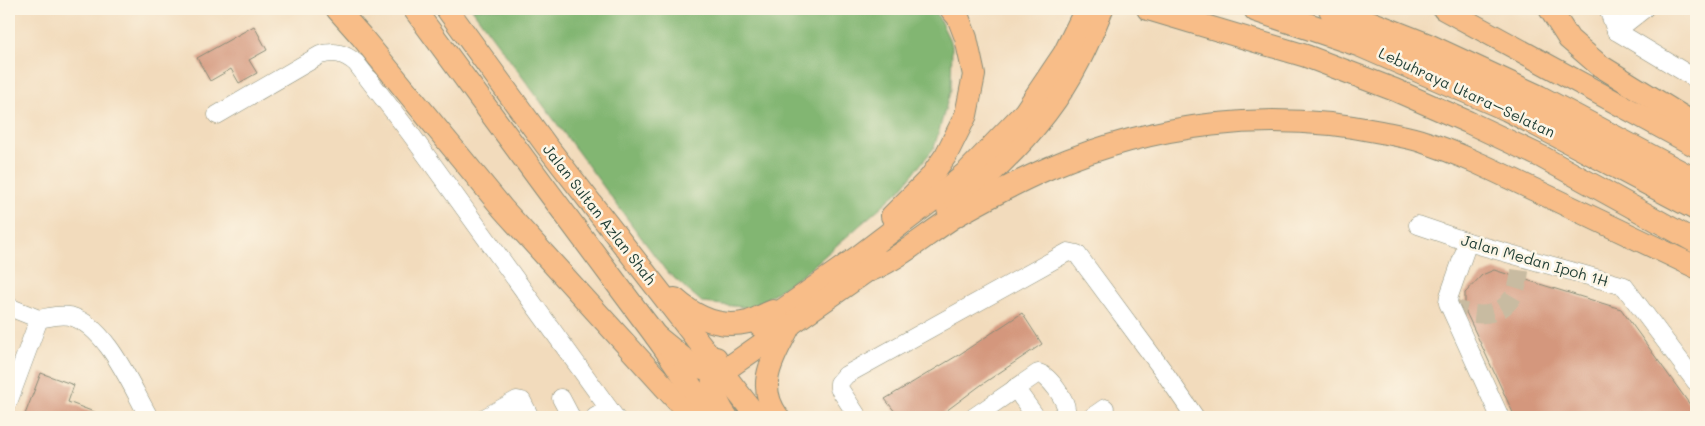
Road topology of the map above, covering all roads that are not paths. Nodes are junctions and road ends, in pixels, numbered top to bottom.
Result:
1 (337, 9) edge
2 (414, 9) edge
3 (446, 9) edge
4 (951, 9) edge
5 (1086, 9) edge
6 (1102, 9) edge
7 (1148, 9) edge
8 (1257, 9) edge
9 (1332, 9) edge
10 (1444, 9) edge
11 (1550, 9) edge
12 (1608, 9) edge
13 (1644, 9) edge
14 (1616, 31) junction
15 (365, 57) junction
16 (1071, 58) junction
17 (1696, 79) edge
18 (217, 115) dead end
19 (1696, 125) edge
20 (1696, 146) edge
21 (1696, 182) edge
22 (1696, 207) edge
23 (1418, 225) dead end
24 (1468, 242) junction
25 (1696, 242) edge
26 (865, 263) junction
27 (1696, 267) edge
28 (650, 277) junction
29 (9, 307) edge
30 (792, 312) junction
31 (39, 319) junction
32 (656, 336) junction
33 (716, 368) junction
34 (1696, 382) edge
35 (1015, 388) junction
36 (561, 398) dead end
37 (9, 400) edge
38 (724, 407) edge
39 (607, 414) edge
40 (149, 417) edge
41 (486, 417) edge
42 (530, 417) edge
43 (571, 417) edge
44 (692, 417) edge
45 (757, 417) edge
46 (778, 417) edge
47 (858, 417) edge
48 (974, 417) edge
49 (1036, 417) edge
50 (1060, 417) edge
51 (1195, 417) edge
52 (1500, 417) edge

1 - 15 main road
2 - 32 main road, Jalan Sultan Azlan Shah
3 - 28 main road, Jalan Sultan Azlan Shah
4 - 26 main road
5 - 16 main road
6 - 16 main road
7 - 25 main road
8 - 22 highway, Lebuhraya Utara–Selatan
9 - 21 highway, Lebuhraya Utara–Selatan
10 - 20 main road
11 - 19 main road
12 - 14 street
13 - 14 street
14 - 17 street
15 - 18 street
15 - 39 street
15 - 44 main road
16 - 26 main road
23 - 24 street, Jalan Medan Ipoh 1H
24 - 34 street, Jalan Medan Ipoh 1H
24 - 52 street
26 - 27 main road
26 - 30 main road
28 - 30 main road
28 - 33 main road, Jalan Sultan Azlan Shah
29 - 31 street
30 - 33 main road
30 - 46 main road
31 - 37 street
31 - 40 street
32 - 33 main road
32 - 38 main road, Jalan Sultan Azlan Shah
33 - 38 main road, Jalan Sultan Azlan Shah
35 - 48 street
35 - 49 street
35 - 50 street
36 - 43 street
38 - 45 main road, Jalan Sultan Azlan Shah
41 - 42 street
47 - 51 street

